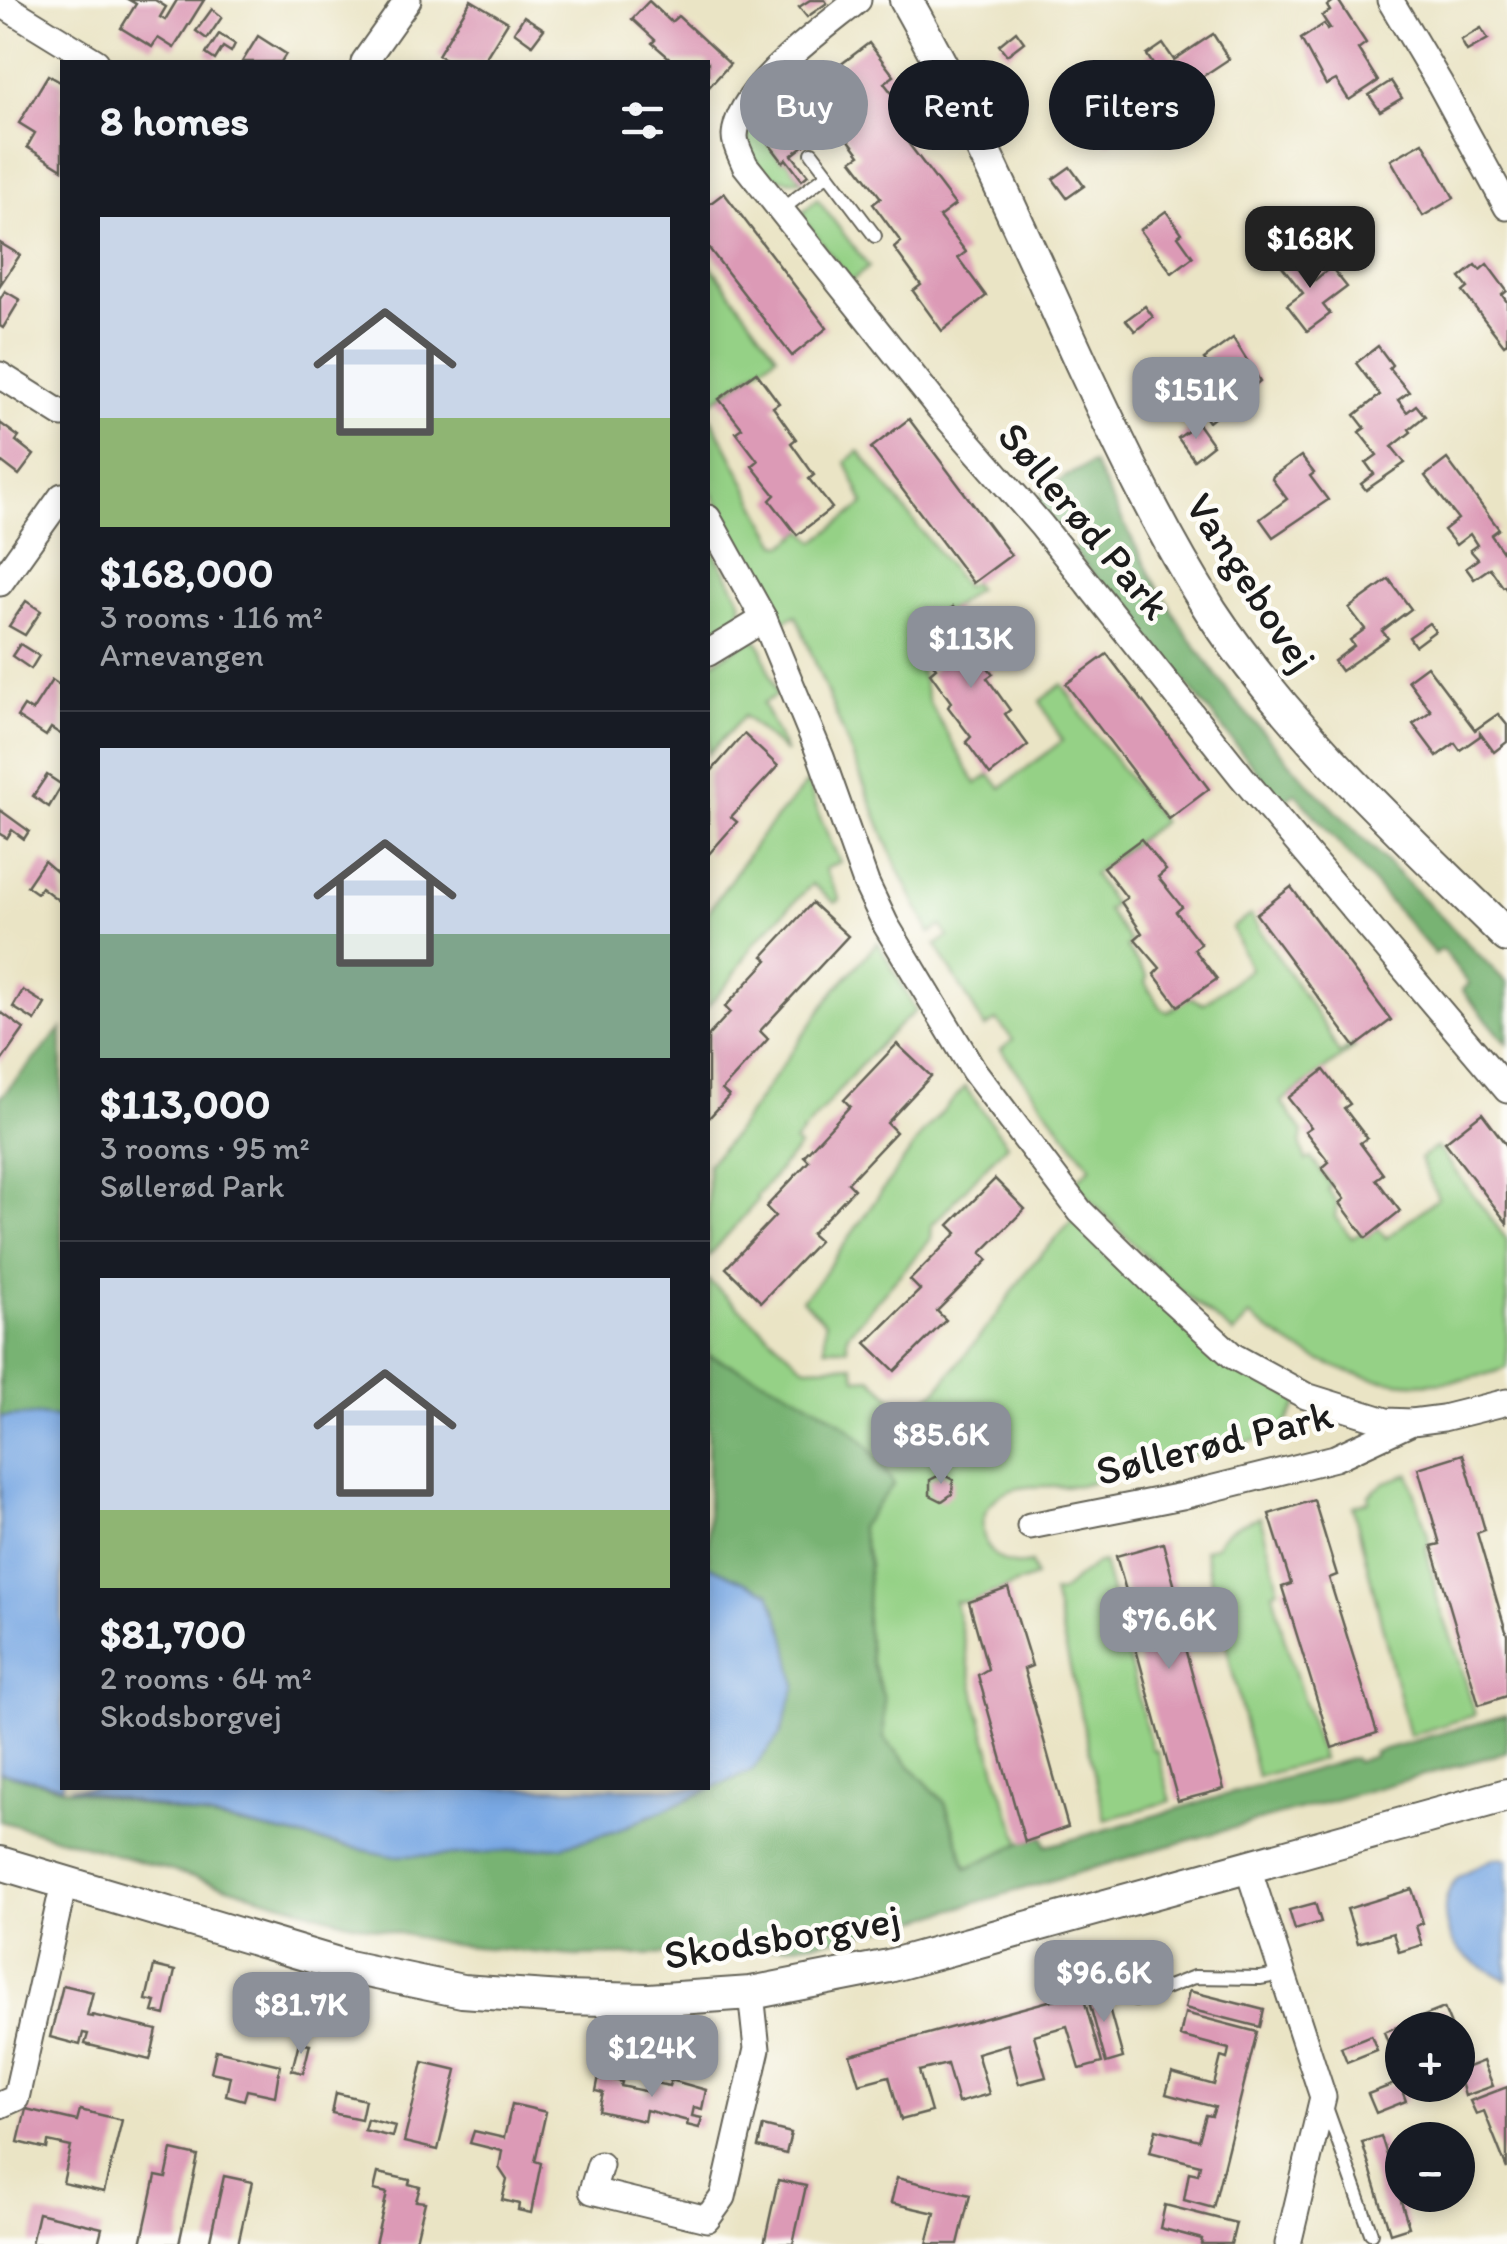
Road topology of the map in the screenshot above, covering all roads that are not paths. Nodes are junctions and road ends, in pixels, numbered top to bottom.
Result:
1 (408, 0) edge
2 (858, 0) edge
3 (906, 0) edge
4 (1390, 0) edge
5 (0, 3) edge
6 (93, 60) edge
7 (365, 60) edge
8 (812, 152) dead end
9 (828, 174) junction
10 (1507, 207) edge
11 (781, 210) junction
12 (875, 236) dead end
13 (0, 375) edge
14 (60, 413) edge
15 (60, 499) edge
16 (710, 522) edge
17 (0, 583) edge
18 (764, 619) junction
19 (710, 652) edge
20 (1507, 936) edge
21 (1507, 1090) edge
22 (1507, 1402) edge
23 (1412, 1422) junction
24 (1030, 1526) dead end
25 (1507, 1794) edge
26 (0, 1863) edge
27 (1248, 1868) junction
28 (64, 1883) junction
29 (1283, 1974) junction
30 (750, 1993) junction
31 (1135, 2000) dead end
32 (1323, 2097) junction
33 (0, 2104) edge
34 (600, 2165) dead end
35 (1371, 2233) dead end
36 (1288, 2244) edge

1 - 7 street
2 - 11 street, Søllerød Park
3 - 20 street, Vangebovej
4 - 10 street
5 - 6 street
8 - 9 lane
9 - 11 lane
9 - 12 lane
11 - 21 street, Søllerød Park
13 - 14 street
15 - 17 street
16 - 18 street, Søllerød Park
18 - 19 street
18 - 23 street, Søllerød Park
22 - 23 street, Søllerød Park
23 - 24 street, Søllerød Park
25 - 27 street, Skodsborgvej
26 - 28 street, Skodsborgvej
27 - 29 street
27 - 30 street, Skodsborgvej
28 - 30 street, Skodsborgvej
28 - 33 street
29 - 31 lane
29 - 32 street
30 - 34 street
32 - 35 lane
32 - 36 street

